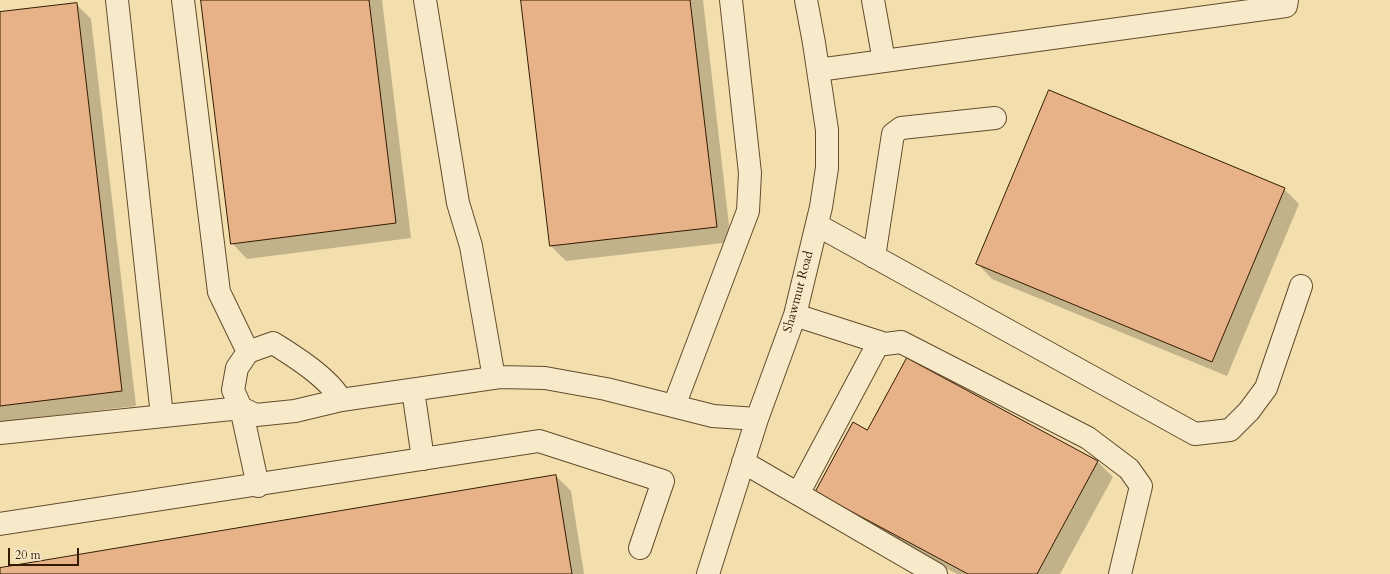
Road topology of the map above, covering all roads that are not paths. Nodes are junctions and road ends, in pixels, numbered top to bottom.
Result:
1 (117, 0) edge
2 (183, 0) edge
3 (425, 0) edge
4 (731, 0) edge
5 (806, 0) edge
6 (873, 0) edge
7 (1287, 0) edge
8 (884, 61) junction
9 (818, 70) junction
10 (995, 118) dead end
11 (817, 225) junction
12 (874, 257) junction
13 (1301, 286) dead end
14 (795, 315) junction
15 (879, 342) junction
16 (248, 352) junction
17 (494, 378) junction
18 (413, 390) junction
19 (341, 400) junction
20 (674, 406) junction
21 (241, 408) junction
22 (162, 416) junction
23 (757, 418) junction
24 (0, 433) edge
25 (423, 459) junction
26 (744, 462) junction
27 (258, 486) junction
28 (798, 494) junction
29 (0, 524) edge
30 (640, 548) dead end
31 (711, 573) edge
32 (936, 574) edge
33 (1120, 574) edge

1 - 22 street
2 - 16 street
3 - 17 street
4 - 20 street
5 - 9 street, Shawmut Road
6 - 8 street
7 - 8 street
8 - 9 street
9 - 11 street, Shawmut Road
10 - 12 street
11 - 12 street
11 - 14 street, Shawmut Road
12 - 13 street
14 - 15 street
14 - 23 street, Shawmut Road
15 - 28 street
15 - 33 street
16 - 19 street
16 - 21 street
17 - 18 street
17 - 20 street
18 - 19 street
18 - 25 street
19 - 21 street
20 - 23 street
21 - 22 street
21 - 27 street
22 - 24 street
23 - 26 street, Shawmut Road
25 - 27 street
25 - 30 street
26 - 28 street
26 - 31 street, Shawmut Road
27 - 29 street
28 - 32 street

